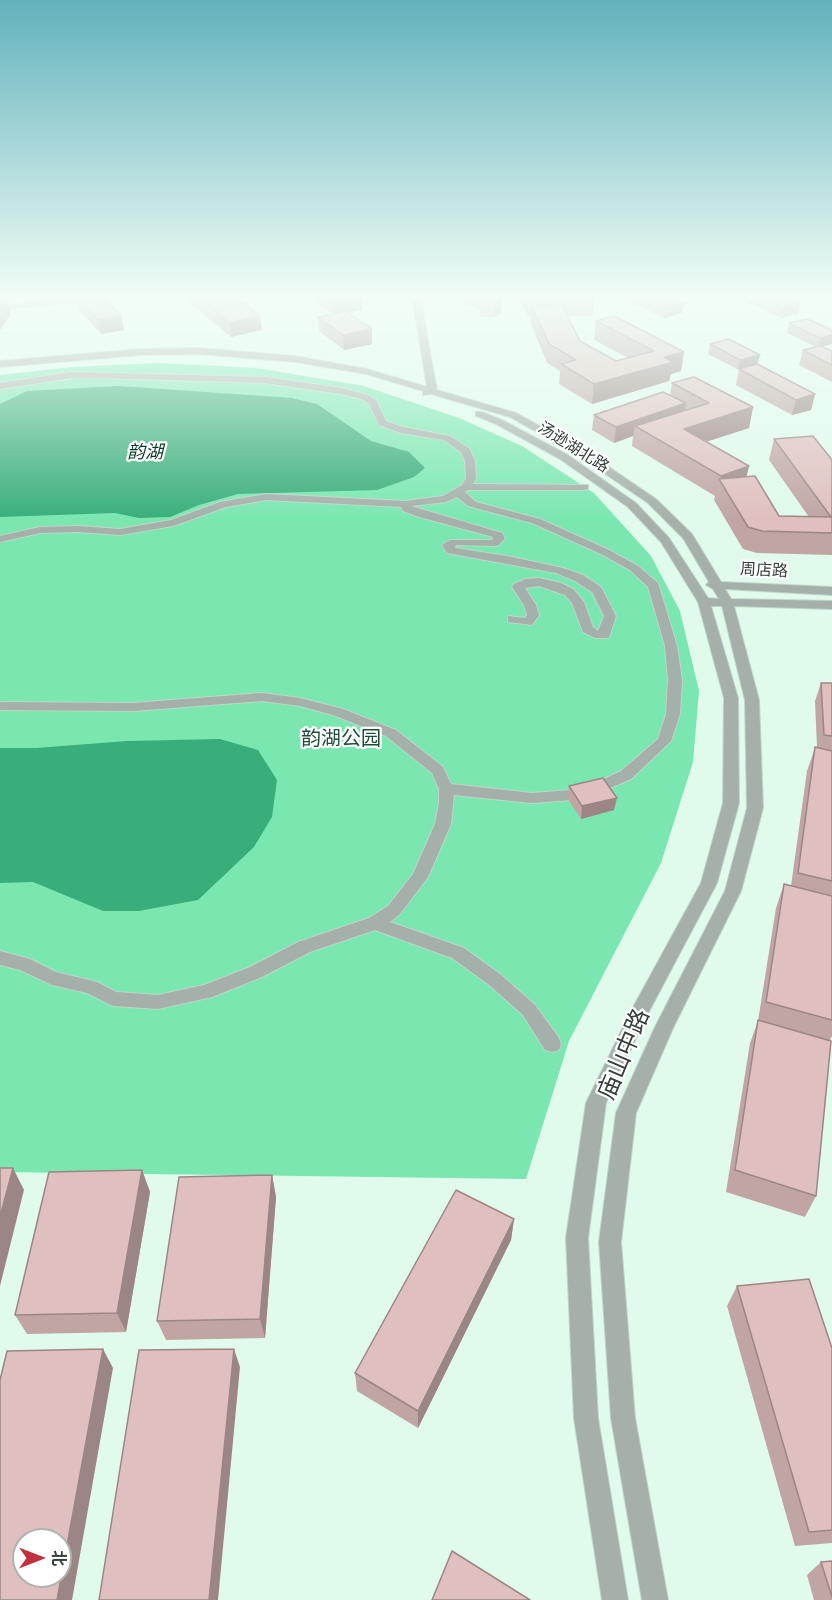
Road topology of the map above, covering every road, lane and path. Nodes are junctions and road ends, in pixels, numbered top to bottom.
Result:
1 (320, 371) edge
2 (360, 371) edge
3 (425, 371) edge
4 (0, 386) edge
5 (428, 392) junction
6 (584, 486) dead end
7 (462, 489) junction
8 (405, 504) junction
9 (0, 539) edge
10 (832, 591) edge
11 (699, 594) junction
12 (722, 594) junction
13 (832, 605) edge
14 (512, 619) dead end
15 (0, 706) edge
16 (446, 789) junction
17 (375, 923) junction
18 (0, 958) edge
19 (552, 1044) dead end
20 (615, 1600) edge
21 (655, 1600) edge

1 - 5 street, 汤逊湖北路
2 - 5 street, 汤逊湖北路
3 - 5 street
4 - 7 street
5 - 11 street, 汤逊湖北路
5 - 12 street, 汤逊湖北路
6 - 7 street
7 - 8 street
7 - 16 street
8 - 9 street
8 - 14 street
10 - 12 street, 周店路
11 - 12 street, 周店路
11 - 12 street
11 - 20 street, 庙山中路
12 - 13 street, 周店路
12 - 21 street, 庙山中路
15 - 16 street
16 - 17 street
17 - 18 street
17 - 19 street

